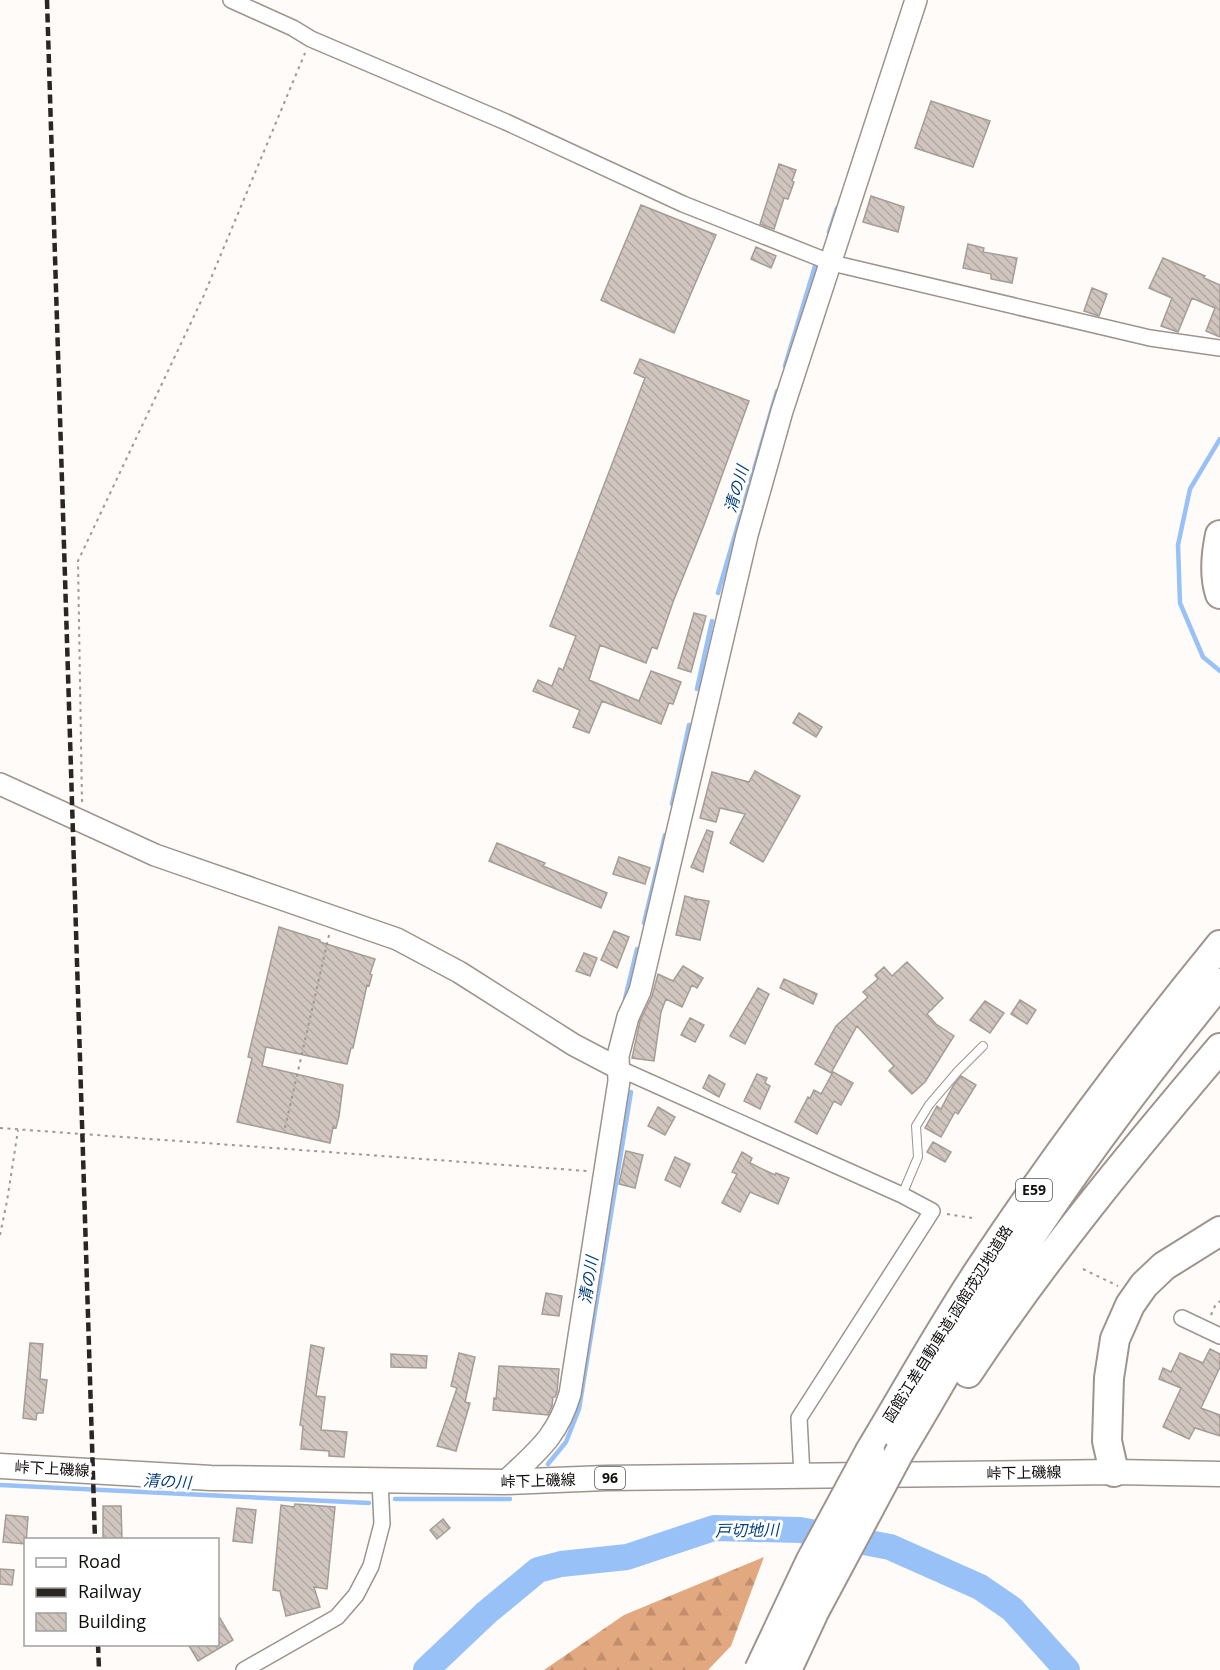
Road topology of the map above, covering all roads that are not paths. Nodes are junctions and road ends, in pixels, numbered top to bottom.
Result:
1 (231, 0) edge
2 (916, 0) edge
3 (832, 263) junction
4 (1220, 348) edge
5 (1220, 535) edge
6 (1220, 594) edge
7 (0, 784) edge
8 (1220, 933) edge
9 (1220, 945) edge
10 (1220, 983) edge
11 (1148, 1033) junction
12 (982, 1046) dead end
13 (1220, 1048) edge
14 (618, 1068) junction
15 (902, 1195) junction
16 (1220, 1232) edge
17 (1220, 1248) edge
18 (1182, 1318) dead end
19 (1220, 1336) edge
20 (908, 1452) junction
21 (0, 1466) edge
22 (1114, 1472) junction
23 (1220, 1474) edge
24 (802, 1476) junction
25 (380, 1480) junction
26 (505, 1482) junction
27 (244, 1670) edge
28 (759, 1670) edge
29 (787, 1670) edge

1 - 3 street
2 - 3 street
3 - 4 street
3 - 14 street
5 - 6 highway
7 - 14 street
8 - 11 highway
9 - 11 highway, 函館江差自動車道;函館茂辺地道路 / E59
10 - 20 highway, 函館江差自動車道;函館茂辺地道路 / E59
11 - 28 highway, 函館江差自動車道;函館茂辺地道路 / E59, bridge
12 - 15 lane
13 - 20 highway
14 - 15 street
14 - 26 street
15 - 24 street
16 - 22 highway
17 - 22 highway
18 - 19 street
20 - 29 highway, bridge
21 - 25 main road, 峠下上磯線 / 96
22 - 23 main road, 峠下上磯線 / 96
22 - 24 main road, 峠下上磯線 / 96
24 - 26 main road, 峠下上磯線 / 96
25 - 26 main road, 峠下上磯線 / 96
25 - 27 street

